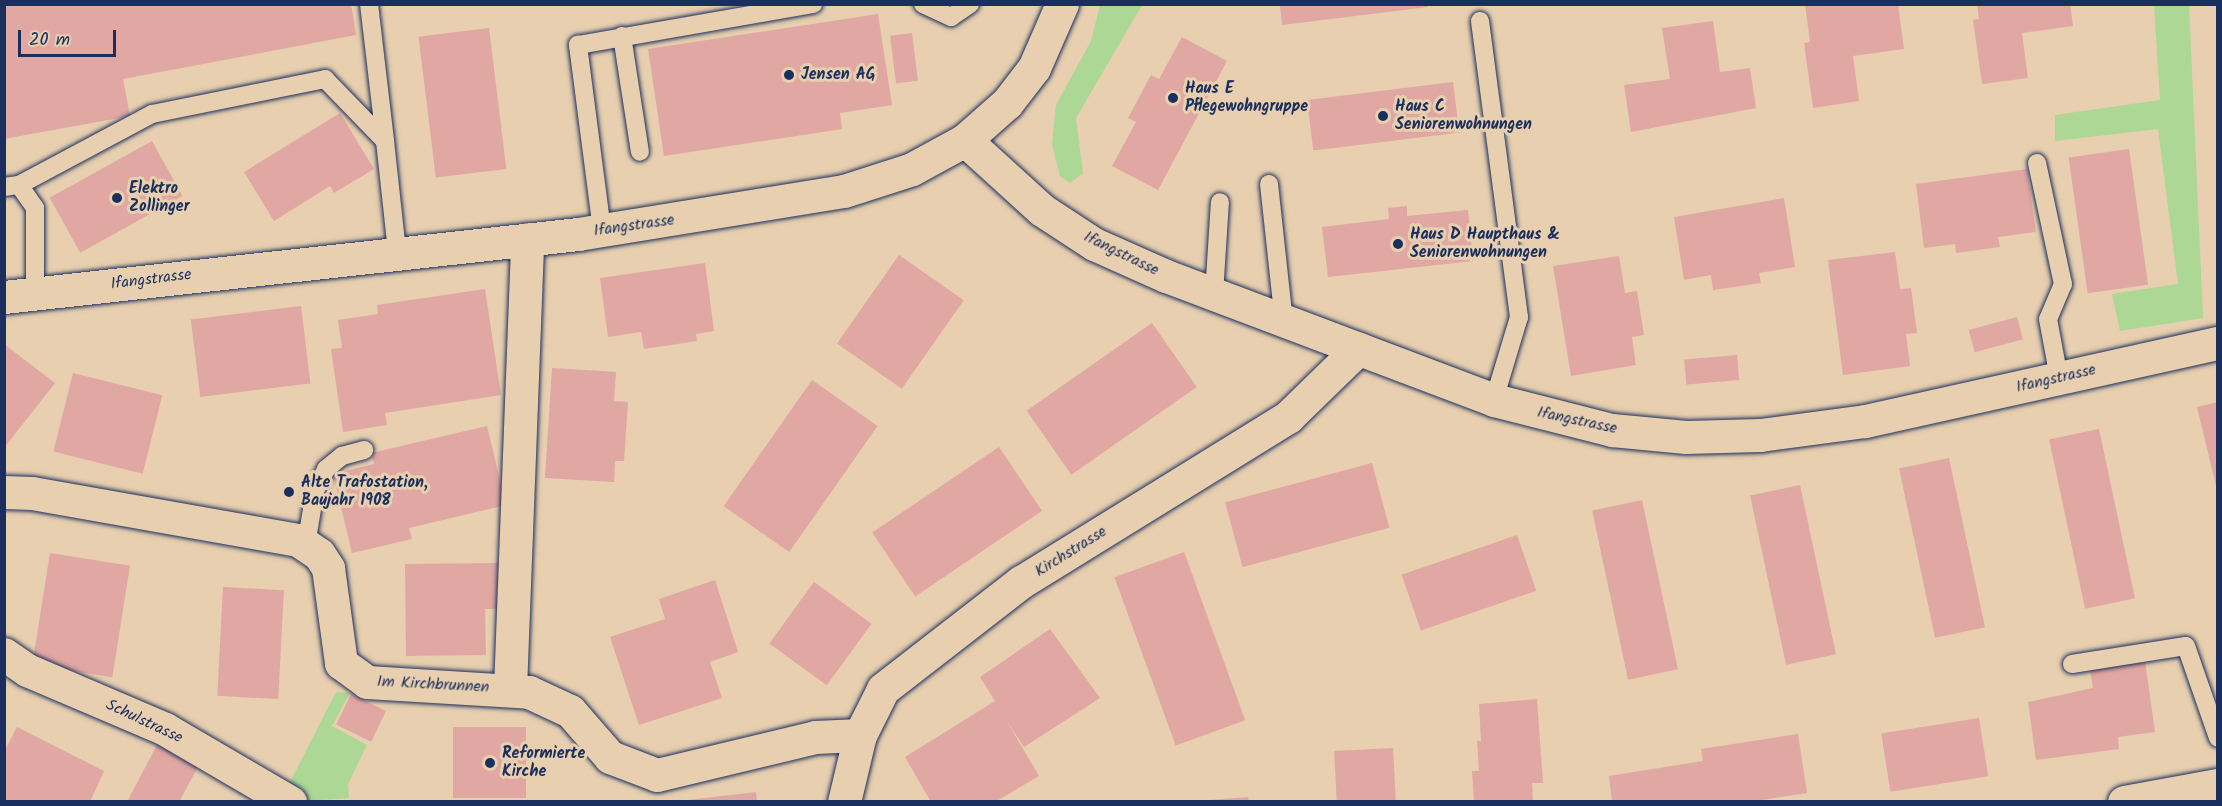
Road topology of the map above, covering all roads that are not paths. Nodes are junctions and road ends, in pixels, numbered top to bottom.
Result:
1 (369, 4) edge
2 (813, 4) edge
3 (923, 4) edge
4 (970, 4) edge
5 (1062, 4) edge
6 (719, 12) edge
7 (1480, 21) dead end
8 (622, 36) junction
9 (965, 140) junction
10 (385, 141) junction
11 (640, 152) dead end
12 (2037, 163) dead end
13 (1269, 184) dead end
14 (12, 186) edge
15 (1220, 202) dead end
16 (602, 230) junction
17 (527, 239) junction
18 (397, 251) junction
19 (1214, 294) junction
20 (20, 295) edge
21 (1284, 321) junction
22 (2217, 343) edge
23 (1358, 349) junction
24 (2059, 378) junction
25 (1494, 400) junction
26 (364, 450) dead end
27 (4, 492) edge
28 (306, 545) junction
29 (4, 654) edge
30 (2072, 664) dead end
31 (510, 689) junction
32 (860, 735) junction
33 (2217, 738) edge
34 (2217, 785) edge
35 (278, 798) edge
36 (844, 801) edge
37 (2124, 801) edge

1 - 10 lane
2 - 6 lane
3 - 4 lane
5 - 9 street
6 - 8 lane
7 - 25 lane
8 - 11 lane
8 - 16 lane
9 - 16 street, Ifangstrasse
9 - 19 street, Ifangstrasse
10 - 14 lane
10 - 18 lane
12 - 24 lane
13 - 21 lane
14 - 20 lane
15 - 19 lane
16 - 17 street, Ifangstrasse
17 - 18 street, Ifangstrasse
17 - 31 street
18 - 20 street, Ifangstrasse
19 - 21 street, Ifangstrasse
21 - 23 street, Ifangstrasse
22 - 24 street, Ifangstrasse
23 - 25 street, Ifangstrasse
23 - 32 street, Kirchstrasse
24 - 25 street, Ifangstrasse
26 - 28 lane
27 - 28 street
28 - 31 street, Im Kirchbrunnen
29 - 35 street, Schulstrasse
30 - 33 lane
31 - 32 street, Im Kirchbrunnen
32 - 36 street, Kirchstrasse
34 - 37 street

